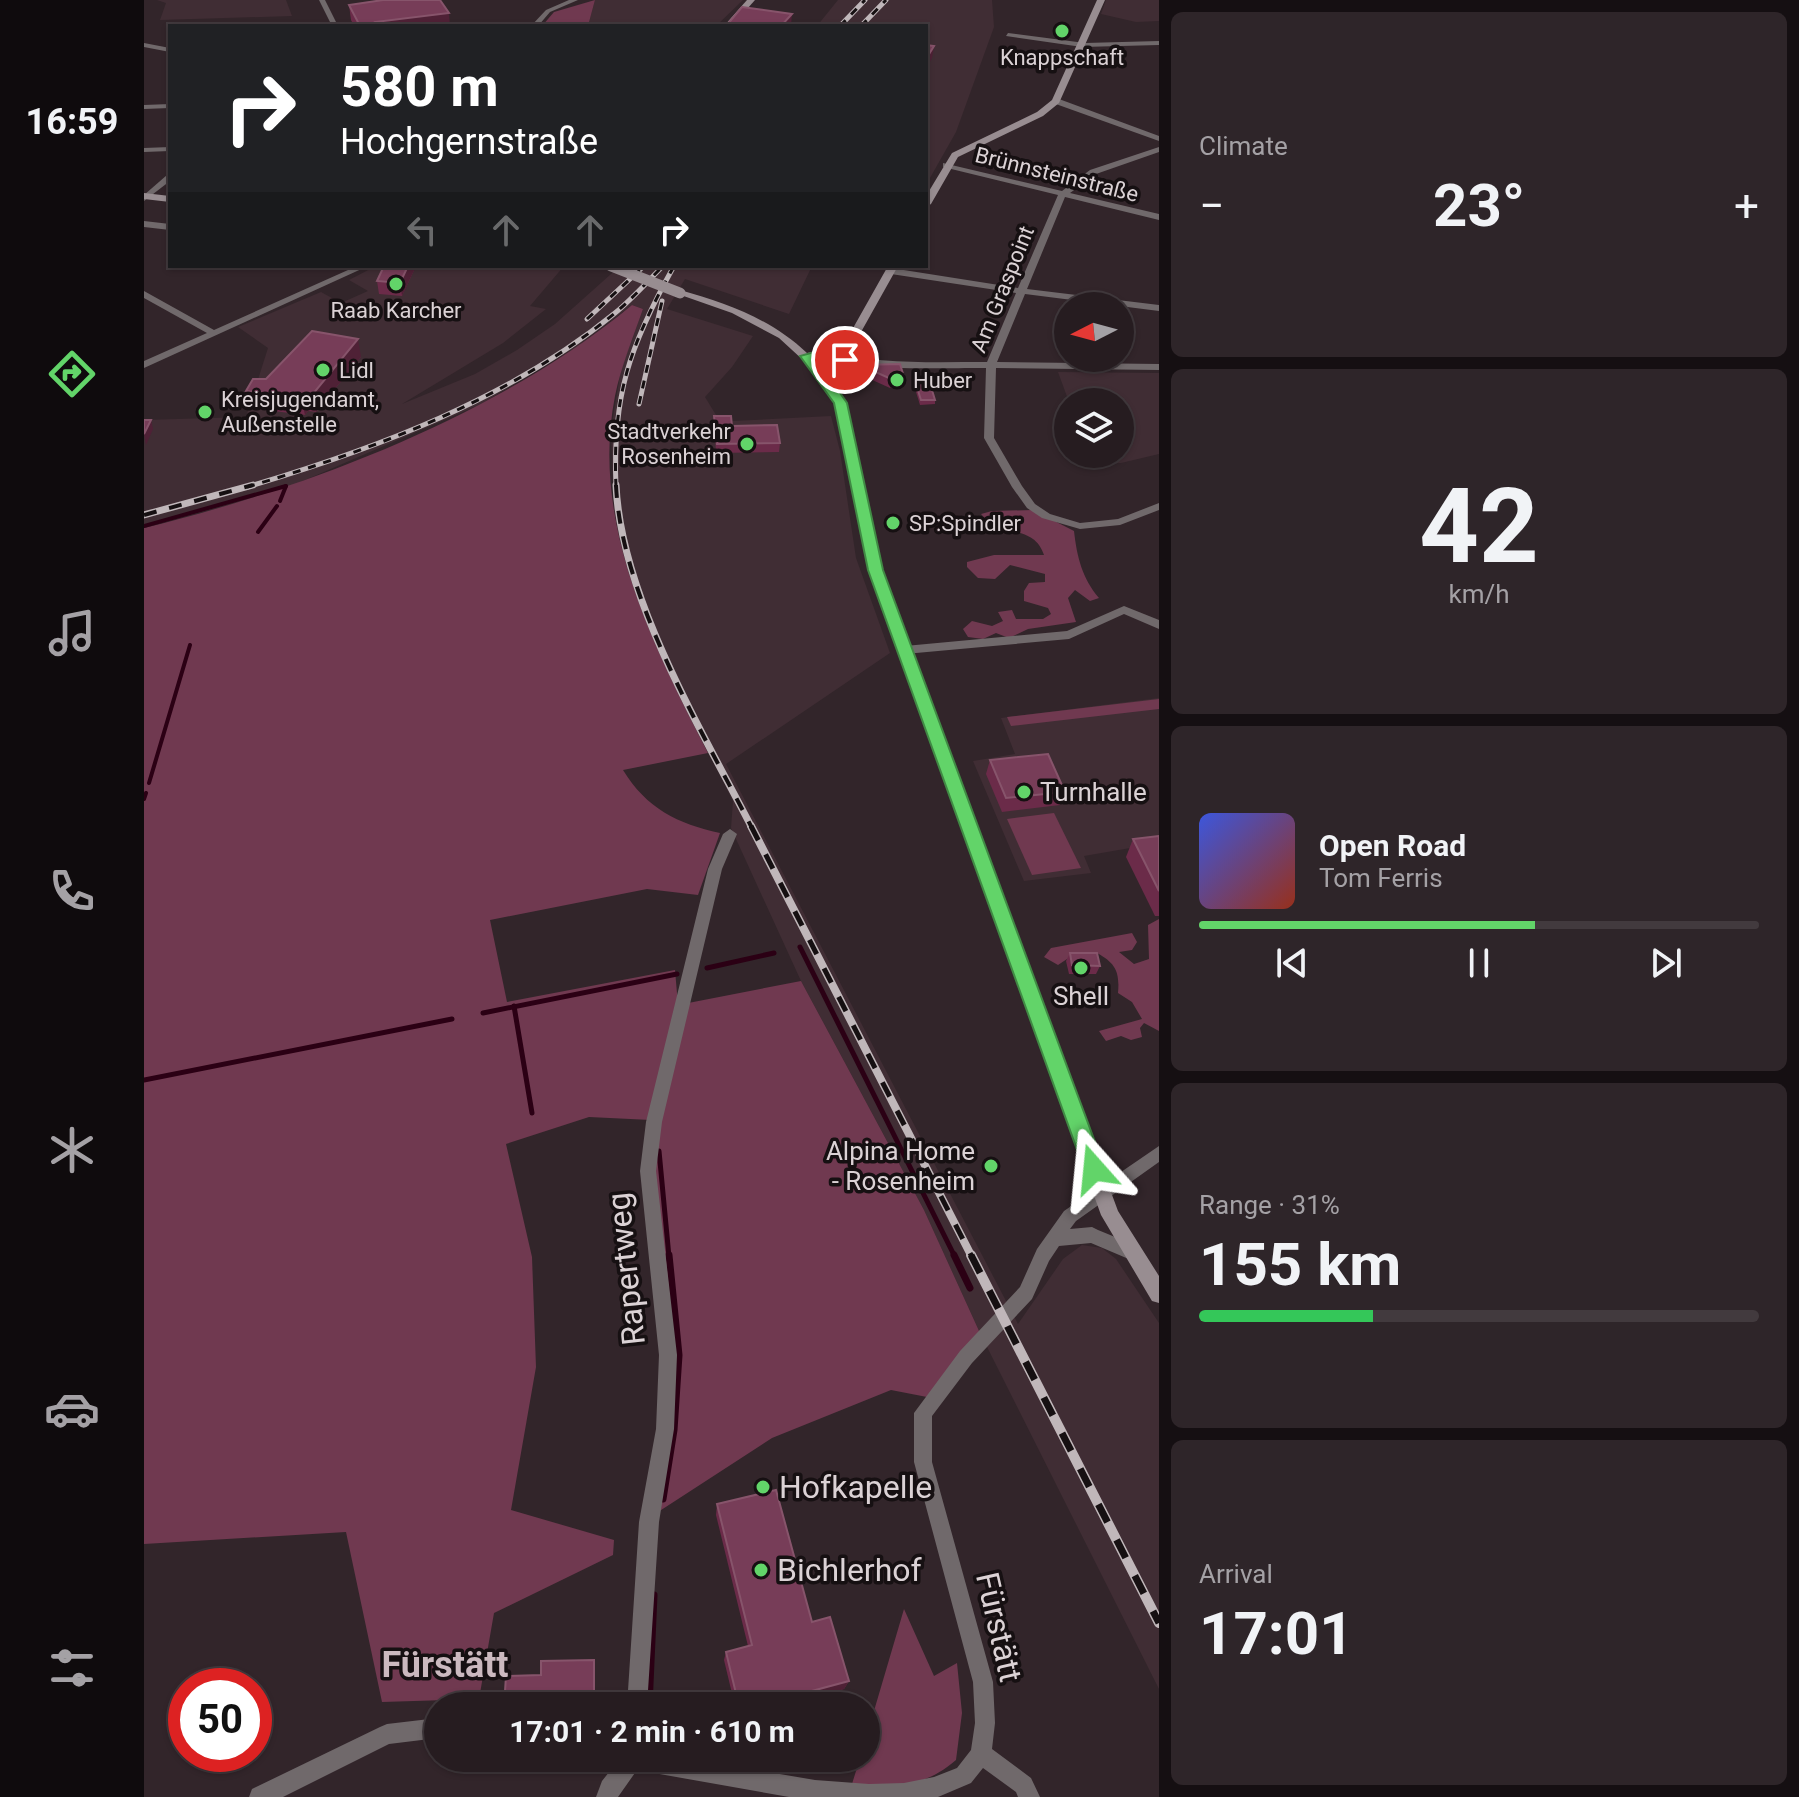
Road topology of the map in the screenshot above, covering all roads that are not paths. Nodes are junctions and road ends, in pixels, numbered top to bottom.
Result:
1 (322, 0) edge
2 (575, 0) edge
3 (751, 0) edge
4 (1101, 0) edge
5 (334, 24) edge
6 (536, 24) edge
7 (730, 24) edge
8 (1008, 35) dead end
9 (1159, 43) edge
10 (144, 45) edge
11 (1082, 45) junction
12 (168, 50) edge
13 (1056, 101) junction
14 (168, 106) edge
15 (144, 107) edge
16 (1159, 139) edge
17 (168, 149) edge
18 (1159, 149) edge
19 (144, 150) edge
20 (946, 165) junction
21 (168, 179) edge
22 (1062, 195) junction
23 (145, 197) edge
24 (168, 199) edge
25 (928, 200) edge
26 (1159, 217) edge
27 (144, 224) edge
28 (168, 227) edge
29 (359, 268) edge
30 (616, 268) edge
31 (892, 268) edge
32 (1021, 291) junction
33 (144, 294) edge
34 (1159, 308) edge
35 (213, 333) junction
36 (825, 353) junction
37 (807, 356) junction
38 (991, 364) junction
39 (144, 365) edge
40 (1159, 367) edge
41 (1159, 506) edge
42 (1159, 625) edge
43 (905, 650) junction
44 (730, 834) dead end
45 (1159, 1153) edge
46 (1102, 1194) junction
47 (1053, 1239) junction
48 (1131, 1252) junction
49 (1159, 1294) edge
50 (638, 1692) edge
51 (424, 1730) edge
52 (981, 1754) junction
53 (621, 1772) edge
54 (709, 1772) edge
55 (260, 1797) edge
56 (607, 1797) edge
57 (1029, 1797) edge

1 - 5 street
2 - 6 street
3 - 7 main road
4 - 11 main road
8 - 11 street
9 - 11 street
10 - 12 street
11 - 13 main road
13 - 16 street
13 - 20 main road
14 - 15 street
17 - 19 street
18 - 22 street
20 - 22 street, Brünnsteinstraße
20 - 25 main road
21 - 23 street
22 - 26 street, Brünnsteinstraße
22 - 32 street, Am Graspoint
23 - 24 main road
27 - 28 street
29 - 35 street
30 - 37 main road, bridge
31 - 32 street
31 - 36 main road
32 - 34 street
32 - 38 street, Am Graspoint
33 - 35 street
35 - 39 street
36 - 37 main road
36 - 38 street
37 - 43 main road
38 - 40 street
38 - 41 street, Am Graspoint
42 - 43 street
43 - 46 main road
44 - 50 street, Rapertweg
45 - 46 street, Fürstätt
46 - 47 street, Fürstätt
46 - 48 main road
47 - 48 street
47 - 52 street, Fürstätt
48 - 49 main road
51 - 55 street
52 - 54 street
52 - 57 street
53 - 56 street

